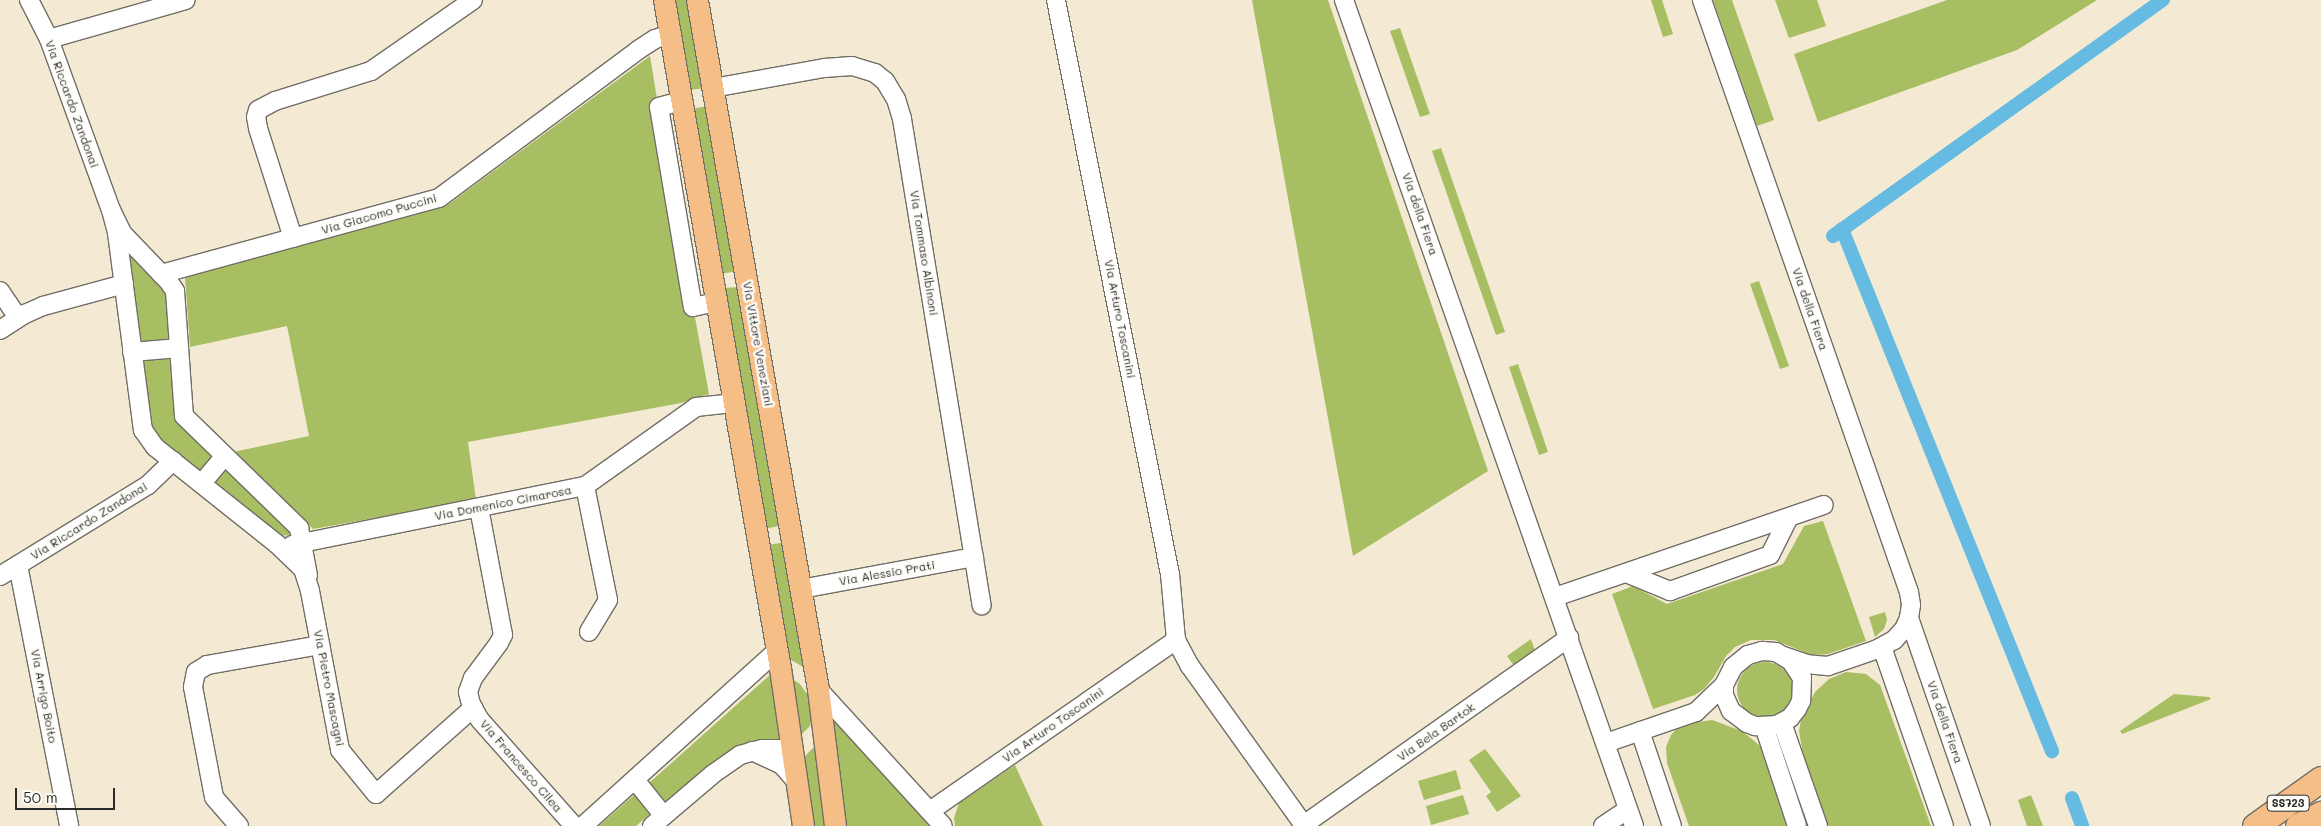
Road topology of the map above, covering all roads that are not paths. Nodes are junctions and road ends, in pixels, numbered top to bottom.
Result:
1 (29, 0) edge
2 (185, 0) edge
3 (473, 0) edge
4 (664, 0) edge
5 (697, 0) edge
6 (1056, 0) edge
7 (1344, 0) edge
8 (1702, 0) edge
9 (670, 34) junction
10 (49, 39) junction
11 (713, 92) junction
12 (681, 102) junction
13 (111, 210) junction
14 (293, 238) junction
15 (161, 274) junction
16 (746, 277) junction
17 (712, 280) junction
18 (124, 284) junction
19 (0, 291) edge
20 (716, 302) junction
21 (18, 318) junction
22 (0, 330) edge
23 (180, 348) junction
24 (132, 352) junction
25 (733, 403) junction
26 (225, 456) junction
27 (173, 461) junction
28 (202, 484) junction
29 (585, 486) junction
30 (1824, 505) dead end
31 (480, 508) junction
32 (1789, 517) junction
33 (791, 534) junction
34 (757, 538) junction
35 (303, 543) junction
36 (281, 547) junction
37 (974, 557) junction
38 (18, 565) junction
39 (1626, 573) junction
40 (0, 576) edge
41 (801, 589) junction
42 (310, 591) junction
43 (1555, 598) junction
44 (982, 605) dead end
45 (1909, 618) junction
46 (589, 632) dead end
47 (1569, 638) junction
48 (1176, 640) junction
49 (320, 644) junction
50 (1882, 647) junction
51 (1784, 656) junction
52 (778, 660) junction
53 (1828, 666) junction
54 (1724, 685) junction
55 (818, 688) junction
56 (1801, 701) junction
57 (473, 708) junction
58 (1696, 712) junction
59 (1738, 718) junction
60 (1782, 722) junction
61 (823, 726) junction
62 (1764, 726) junction
63 (1640, 731) junction
64 (1606, 743) junction
65 (792, 746) junction
66 (752, 751) junction
67 (2321, 779) edge
68 (635, 780) junction
69 (797, 782) junction
70 (1628, 809) junction
71 (930, 811) junction
72 (2321, 814) edge
73 (658, 821) edge
74 (1303, 825) edge
75 (69, 826) edge
76 (239, 826) edge
77 (574, 826) edge
78 (583, 826) edge
79 (803, 826) edge
80 (835, 826) edge
81 (943, 826) edge
82 (1603, 826) edge
83 (1634, 826) edge
84 (1672, 826) edge
85 (1797, 826) edge
86 (1818, 826) edge
87 (1944, 826) edge
88 (1981, 826) edge
89 (2255, 826) edge
90 (2298, 826) edge

1 - 10 street, Via Riccardo Zandonai
2 - 10 street
3 - 14 street
4 - 9 main road
5 - 11 main road, Via Vittore Veneziani
6 - 48 street, Via Arturo Toscanini
7 - 43 street, Via della Fiera
8 - 45 street, Via della Fiera
9 - 12 main road
9 - 14 street, Via Giacomo Puccini
10 - 13 street, Via Riccardo Zandonai
11 - 12 main road
11 - 16 main road, Via Vittore Veneziani
11 - 37 street, Via Tommaso Albinoni
12 - 17 main road
12 - 20 street
13 - 15 street, Via Riccardo Zandonai
13 - 18 street, Via Riccardo Zandonai
14 - 15 street, Via Giacomo Puccini
15 - 23 street, Via Riccardo Zandonai
16 - 17 main road
16 - 33 main road, Via Vittore Veneziani
17 - 20 main road
18 - 21 street
18 - 24 street, Via Riccardo Zandonai
19 - 21 street
20 - 25 main road
21 - 22 street
23 - 24 street
23 - 26 street, Via Riccardo Zandonai
24 - 27 street, Via Riccardo Zandonai
25 - 29 street, Via Domenico Cimarosa
25 - 34 main road
26 - 28 street
26 - 35 street, Via Pietro Mascagni
27 - 28 street, Via Riccardo Zandonai
27 - 38 street, Via Riccardo Zandonai
28 - 36 street, Via Pietro Mascagni
29 - 31 street, Via Domenico Cimarosa
29 - 46 street
30 - 32 street
31 - 35 street, Via Domenico Cimarosa
31 - 57 street, Via Francesco Cilea
32 - 39 street
32 - 39 street
33 - 34 main road
33 - 41 main road, Via Vittore Veneziani
34 - 52 main road
35 - 36 street, Via Domenico Cimarosa
35 - 42 street, Via Pietro Mascagni
36 - 42 street, Via Pietro Mascagni
37 - 41 street, Via Alessio Prati
37 - 44 street, Via Tommaso Albinoni
38 - 40 street, Via Riccardo Zandonai
38 - 75 street, Via Arrigo Boito
39 - 43 street
41 - 55 main road, Via Vittore Veneziani
42 - 49 street, Via Pietro Mascagni
43 - 47 street, Via della Fiera
45 - 50 street
45 - 88 street, Via della Fiera
47 - 64 street, Via della Fiera
47 - 74 street, Via Bela Bartok
48 - 71 street, Via Arturo Toscanini
48 - 74 street, Via Arturo Toscanini
49 - 57 street, Via Pietro Mascagni
49 - 76 street
50 - 53 street
50 - 87 street
51 - 53 street
51 - 54 street
51 - 56 street
52 - 55 main road
52 - 65 main road
52 - 68 street
53 - 56 street
54 - 58 street
54 - 59 street
55 - 61 main road, Via Vittore Veneziani
55 - 71 street
56 - 60 street
57 - 77 street, Via Francesco Cilea
58 - 59 street
58 - 63 street
59 - 62 street
60 - 62 street
60 - 86 street
61 - 65 main road
61 - 80 main road, Via Vittore Veneziani
62 - 85 street
63 - 64 street
63 - 84 street
64 - 70 street, Via della Fiera
65 - 66 street
65 - 69 main road
66 - 69 street
66 - 73 street
67 - 89 highway, SS723
68 - 73 street
68 - 78 street
69 - 79 main road
70 - 82 street
70 - 83 street, Via della Fiera
71 - 81 street
72 - 90 highway, SS723

